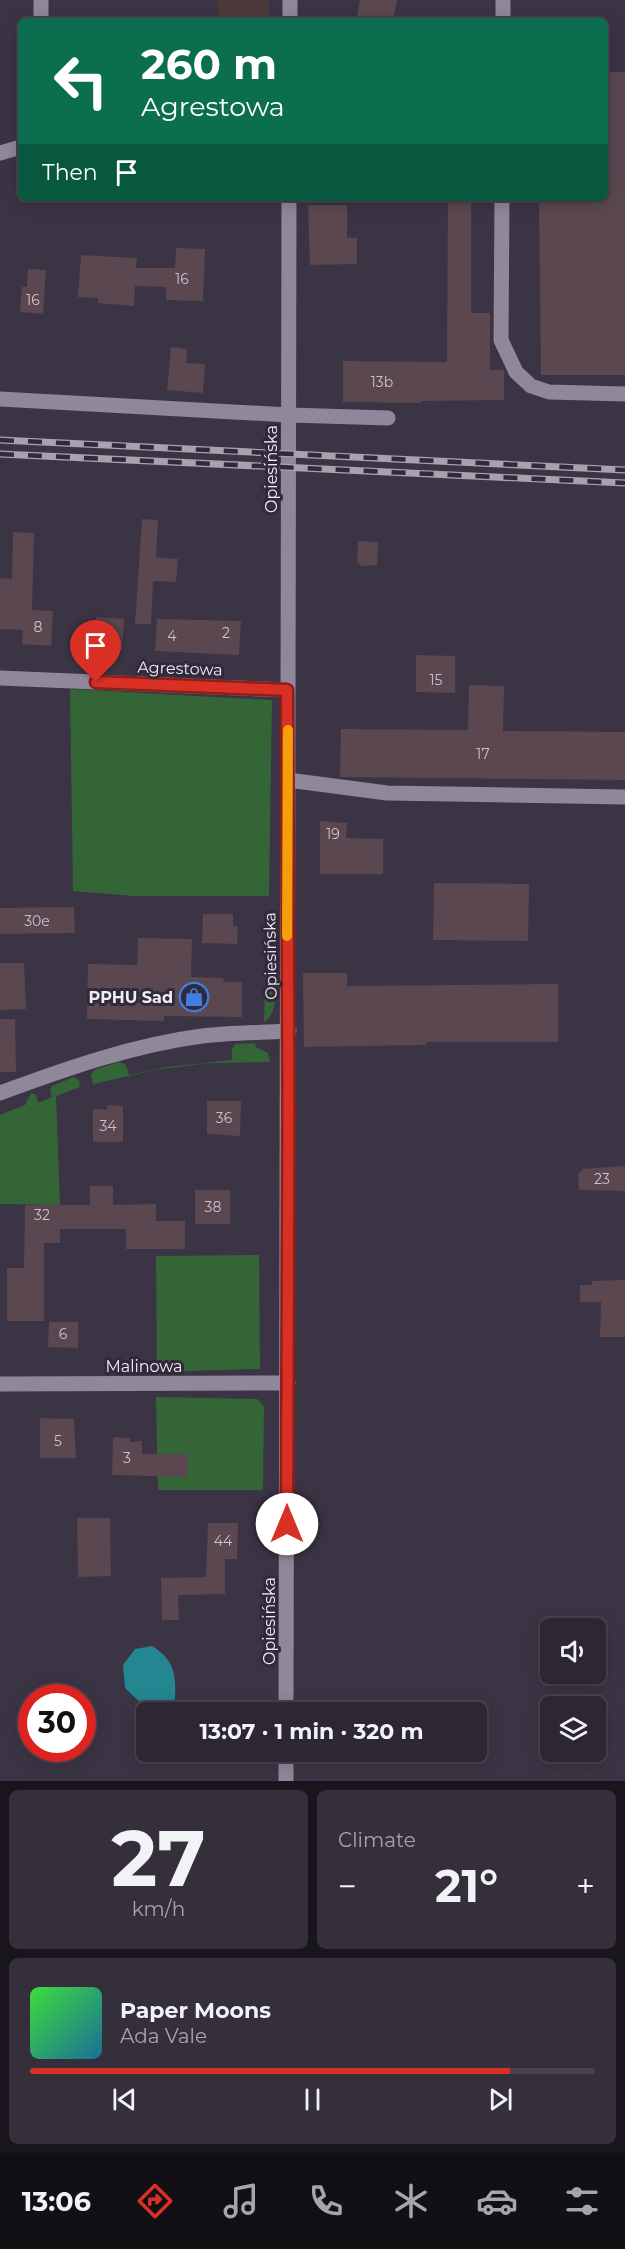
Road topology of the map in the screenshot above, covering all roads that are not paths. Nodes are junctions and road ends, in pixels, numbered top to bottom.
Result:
1 (41, 0) edge
2 (290, 0) edge
3 (503, 0) edge
4 (41, 18) edge
5 (290, 18) edge
6 (503, 18) edge
7 (18, 148) edge
8 (0, 153) edge
9 (289, 201) edge
10 (502, 201) edge
11 (625, 394) edge
12 (0, 399) edge
13 (289, 415) junction
14 (388, 418) dead end
15 (0, 678) edge
16 (287, 690) junction
17 (288, 780) junction
18 (625, 797) edge
19 (289, 1031) junction
20 (0, 1094) edge
21 (288, 1383) junction
22 (0, 1384) edge
23 (286, 1702) edge
24 (286, 1762) edge
25 (286, 1781) edge

1 - 4 street
2 - 5 street
3 - 6 street
7 - 8 street
9 - 13 street, Opiesińska
10 - 11 street
12 - 13 street
13 - 14 street
13 - 16 street, Opiesińska
15 - 16 street, Agrestowa
16 - 17 street, Opiesińska
17 - 18 street
17 - 19 street, Opiesińska
19 - 20 street
19 - 21 street, Opiesińska
21 - 22 street, Malinowa
21 - 23 street, Opiesińska
24 - 25 street

